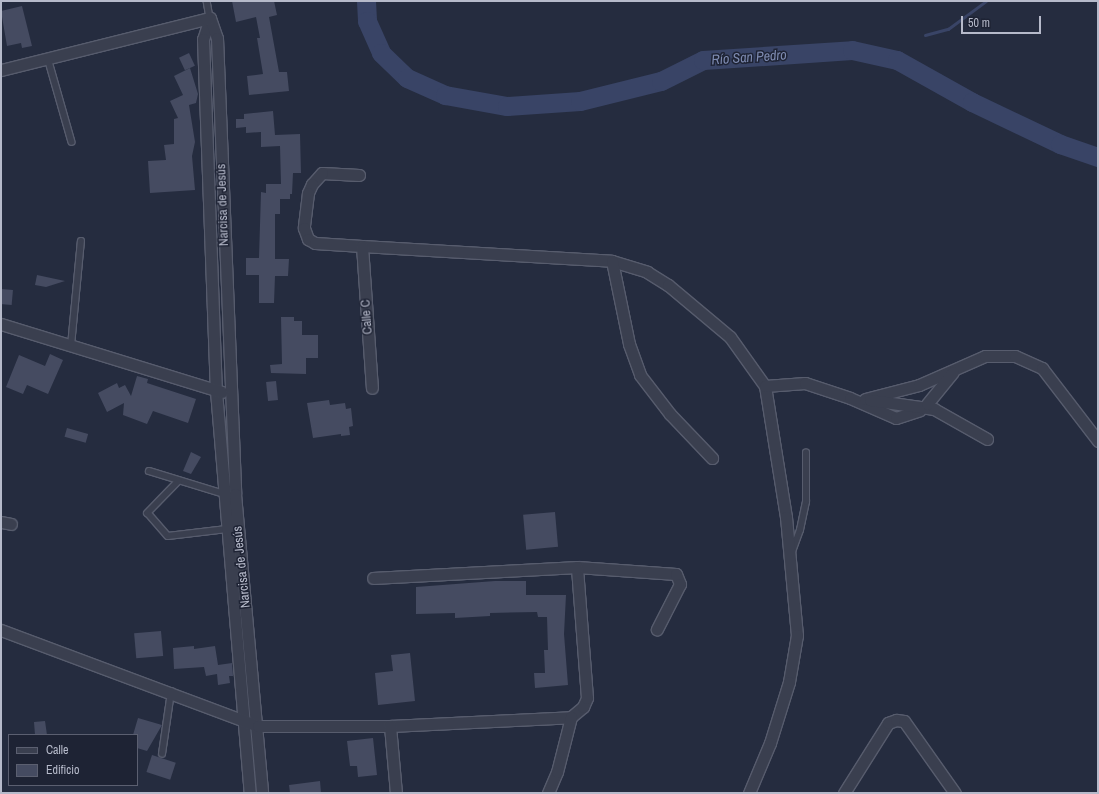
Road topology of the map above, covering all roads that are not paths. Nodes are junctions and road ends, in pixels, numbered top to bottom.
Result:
1 (207, 1) edge
2 (210, 18) junction
3 (48, 58) junction
4 (1, 70) edge
5 (72, 142) dead end
6 (359, 175) dead end
7 (81, 241) dead end
8 (362, 246) junction
9 (612, 261) junction
10 (1, 324) edge
11 (71, 346) junction
12 (954, 372) junction
13 (765, 386) junction
14 (372, 388) dead end
15 (216, 391) junction
16 (230, 394) junction
17 (850, 398) junction
18 (865, 399) junction
19 (987, 439) dead end
20 (1098, 441) edge
21 (806, 453) dead end
22 (712, 458) dead end
23 (149, 471) dead end
24 (179, 481) junction
25 (230, 494) junction
26 (227, 528) junction
27 (791, 554) junction
28 (577, 567) junction
29 (373, 578) dead end
30 (657, 629) dead end
31 (1, 630) edge
32 (172, 692) junction
33 (571, 717) junction
34 (245, 721) junction
35 (258, 726) junction
36 (390, 726) junction
37 (162, 754) dead end
38 (250, 793) edge
39 (262, 793) edge
40 (396, 793) edge
41 (548, 793) edge
42 (749, 793) edge
43 (844, 793) edge
44 (955, 793) edge

1 - 2 lane
2 - 3 street
2 - 15 street, Narcisa de Jesús
2 - 16 street, Narcisa de Jesús
3 - 4 street
3 - 5 lane
6 - 8 street
7 - 11 lane
8 - 9 street
8 - 14 street, Calle C
9 - 13 street
9 - 22 street
10 - 11 street
11 - 15 street
12 - 17 street
12 - 18 street
12 - 20 street
13 - 17 street
13 - 27 street
15 - 16 street
15 - 25 street, Narcisa de Jesús
16 - 25 street, Narcisa de Jesús
17 - 18 street
18 - 19 street
21 - 27 lane
23 - 24 lane
24 - 25 lane
24 - 26 lane
25 - 26 street, Narcisa de Jesús
25 - 35 street, Narcisa de Jesús
26 - 34 street, Narcisa de Jesús
27 - 42 street
28 - 29 street
28 - 30 street
28 - 33 street
31 - 32 street
32 - 34 street
32 - 37 lane
33 - 36 street
33 - 41 street
34 - 35 street
34 - 38 street, Narcisa de Jesús
35 - 36 street
35 - 39 street, Narcisa de Jesús
36 - 40 street
43 - 44 street

